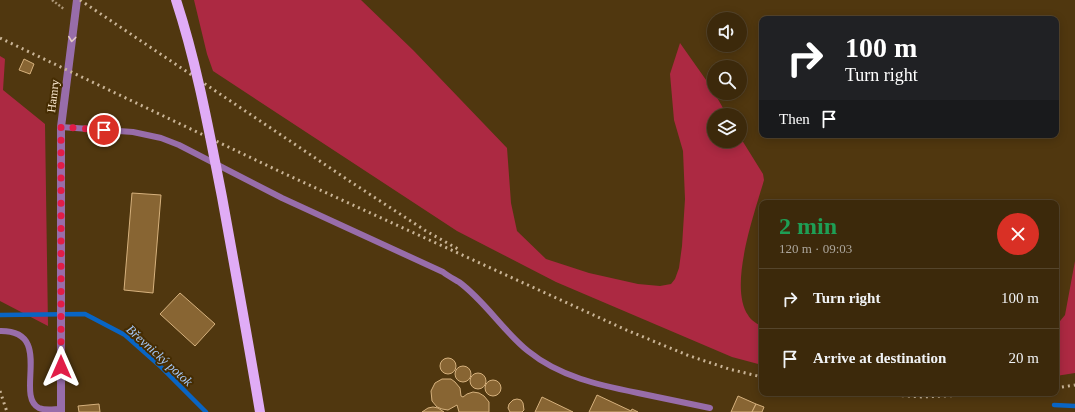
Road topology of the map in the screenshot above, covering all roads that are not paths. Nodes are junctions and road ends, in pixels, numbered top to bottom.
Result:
1 (77, 0) edge
2 (176, 0) edge
3 (61, 127) junction
4 (0, 332) edge
5 (710, 408) dead end
6 (61, 411) edge
7 (260, 412) edge

1 -> 3 street, Hamry
2 - 7 main road, bridge
3 - 5 lane
3 - 6 street, Hamry
4 - 6 lane

